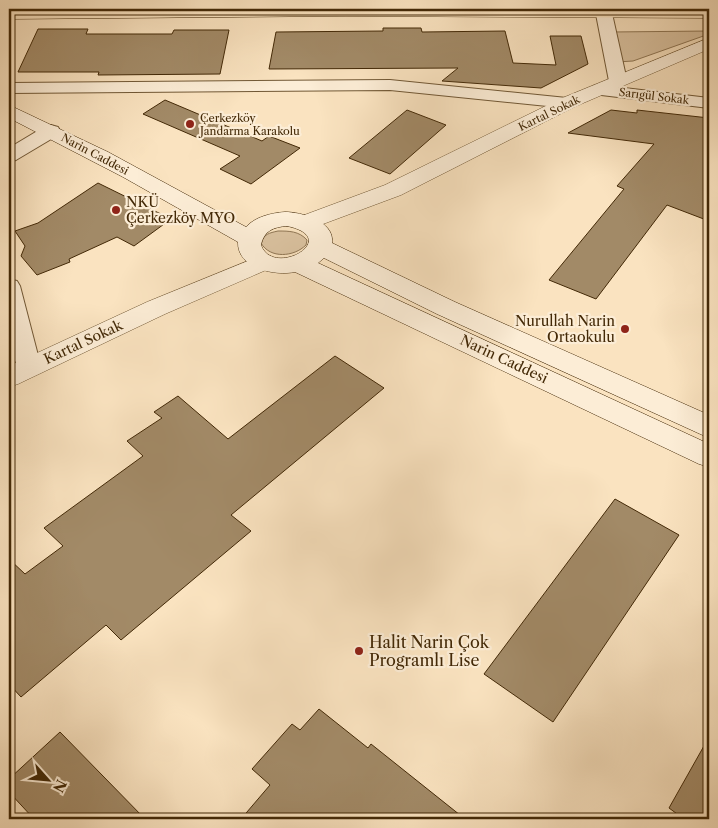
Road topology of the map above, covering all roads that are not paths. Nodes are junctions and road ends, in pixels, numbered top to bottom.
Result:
1 (346, 10) edge
2 (604, 11) edge
3 (10, 13) edge
4 (709, 13) edge
5 (709, 43) edge
6 (618, 80) junction
7 (9, 88) edge
8 (599, 90) junction
9 (567, 103) junction
10 (709, 103) edge
11 (9, 111) edge
12 (51, 131) junction
13 (9, 156) edge
14 (393, 190) junction
15 (180, 199) junction
16 (307, 222) junction
17 (266, 223) junction
18 (322, 243) junction
19 (255, 251) junction
20 (299, 264) junction
21 (9, 286) edge
22 (19, 372) edge
23 (705, 420) edge
24 (709, 456) edge

1 - 2 main road
1 - 3 main road
2 - 4 main road
2 - 6 street
5 - 6 main road, Kartal Sokak
6 - 8 main road, Kartal Sokak
7 - 9 street
8 - 9 main road, Kartal Sokak
8 - 10 street, Sarıgül Sokak
9 - 14 main road, Kartal Sokak
11 - 12 main road, Narin Caddesi
12 - 13 street
12 - 15 main road, Narin Caddesi
14 - 16 main road
14 - 18 main road
15 - 17 main road
15 - 19 main road
16 - 17 main road
16 - 18 main road
17 - 19 main road
18 - 20 main road
18 - 23 main road, Narin Caddesi
19 - 20 main road
19 - 22 main road, Kartal Sokak
20 - 24 main road, Narin Caddesi
21 - 22 street

